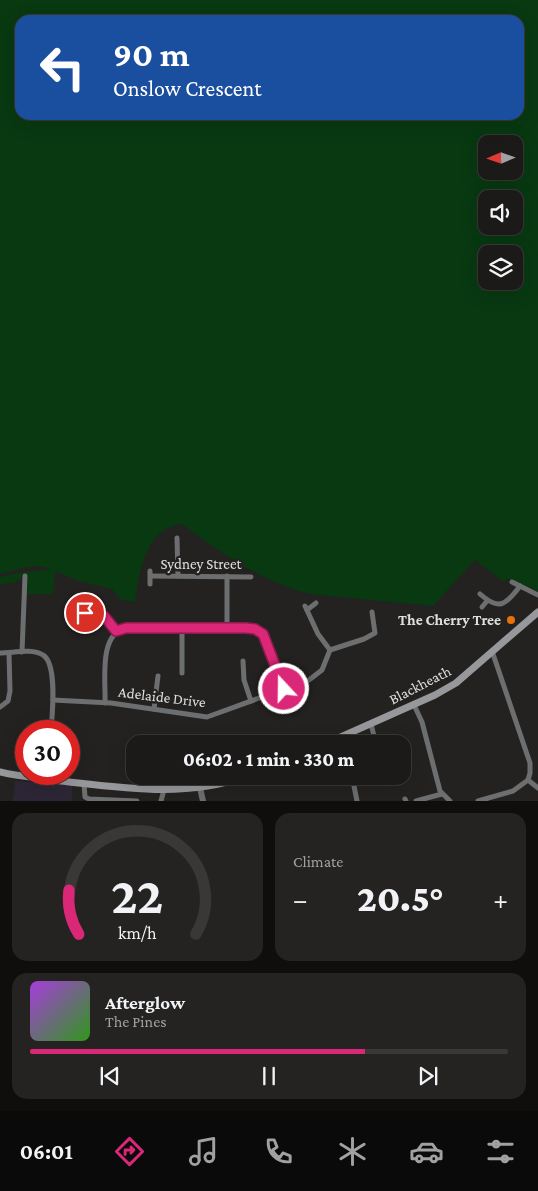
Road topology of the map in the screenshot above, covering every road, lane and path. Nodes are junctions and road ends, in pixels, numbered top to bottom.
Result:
1 (184, 542) dead end
2 (178, 576) junction
3 (227, 576) junction
4 (251, 577) dead end
5 (23, 580) dead end
6 (512, 582) dead end
7 (150, 584) dead end
8 (520, 586) junction
9 (480, 594) dead end
10 (538, 594) edge
11 (487, 601) junction
12 (316, 603) dead end
13 (85, 607) dead end
14 (482, 607) dead end
15 (538, 612) edge
16 (85, 613) junction
17 (76, 614) dead end
18 (372, 616) dead end
19 (227, 627) junction
20 (182, 628) junction
21 (116, 631) junction
22 (330, 650) junction
23 (492, 651) junction
24 (22, 652) junction
25 (0, 653) edge
26 (8, 653) junction
27 (174, 659) dead end
28 (182, 659) junction
29 (243, 661) dead end
30 (182, 674) dead end
31 (156, 678) dead end
32 (284, 689) junction
33 (53, 700) junction
34 (251, 701) junction
35 (105, 703) junction
36 (414, 705) junction
37 (0, 707) edge
38 (154, 709) junction
39 (52, 720) edge
40 (370, 724) junction
41 (349, 735) edge
42 (373, 735) edge
43 (0, 772) edge
44 (15, 774) edge
45 (528, 780) junction
46 (80, 783) edge
47 (84, 784) junction
48 (212, 785) edge
49 (354, 785) edge
50 (200, 788) junction
51 (538, 788) edge
52 (164, 790) junction
53 (442, 794) junction
54 (137, 801) edge
55 (161, 801) edge
56 (203, 801) edge
57 (357, 801) edge
58 (416, 801) edge
59 (450, 801) edge
60 (478, 801) edge

1 - 2 street
2 - 3 street, Sydney Street
2 - 7 street, Sydney Street
3 - 4 street, Sydney Street
3 - 19 street
5 - 24 street
6 - 8 street
8 - 10 street
8 - 11 street
9 - 11 street
11 - 14 street
12 - 22 street
13 - 16 street
15 - 23 main road, Blackheath
16 - 17 street
16 - 21 street
18 - 22 street
19 - 20 street
19 - 32 street
20 - 21 street
20 - 28 street
21 - 35 street
22 - 32 street, Adelaide Drive
23 - 36 main road, Blackheath
23 - 45 street
24 - 26 street
24 - 33 street
25 - 26 street
26 - 37 street
27 - 28 street
28 - 30 street
29 - 34 street
31 - 38 street
32 - 34 street, Adelaide Drive
33 - 35 street, Adelaide Drive
33 - 39 street
34 - 38 street, Adelaide Drive
35 - 38 street, Adelaide Drive
36 - 40 main road, Blackheath
36 - 53 street
40 - 41 main road, Blackheath
40 - 42 street
43 - 44 main road
45 - 51 street
45 - 60 street
46 - 47 main road
47 - 52 main road
47 - 54 street
48 - 50 main road
49 - 57 street
50 - 52 main road
50 - 56 street
52 - 55 street
53 - 58 street
53 - 59 street

